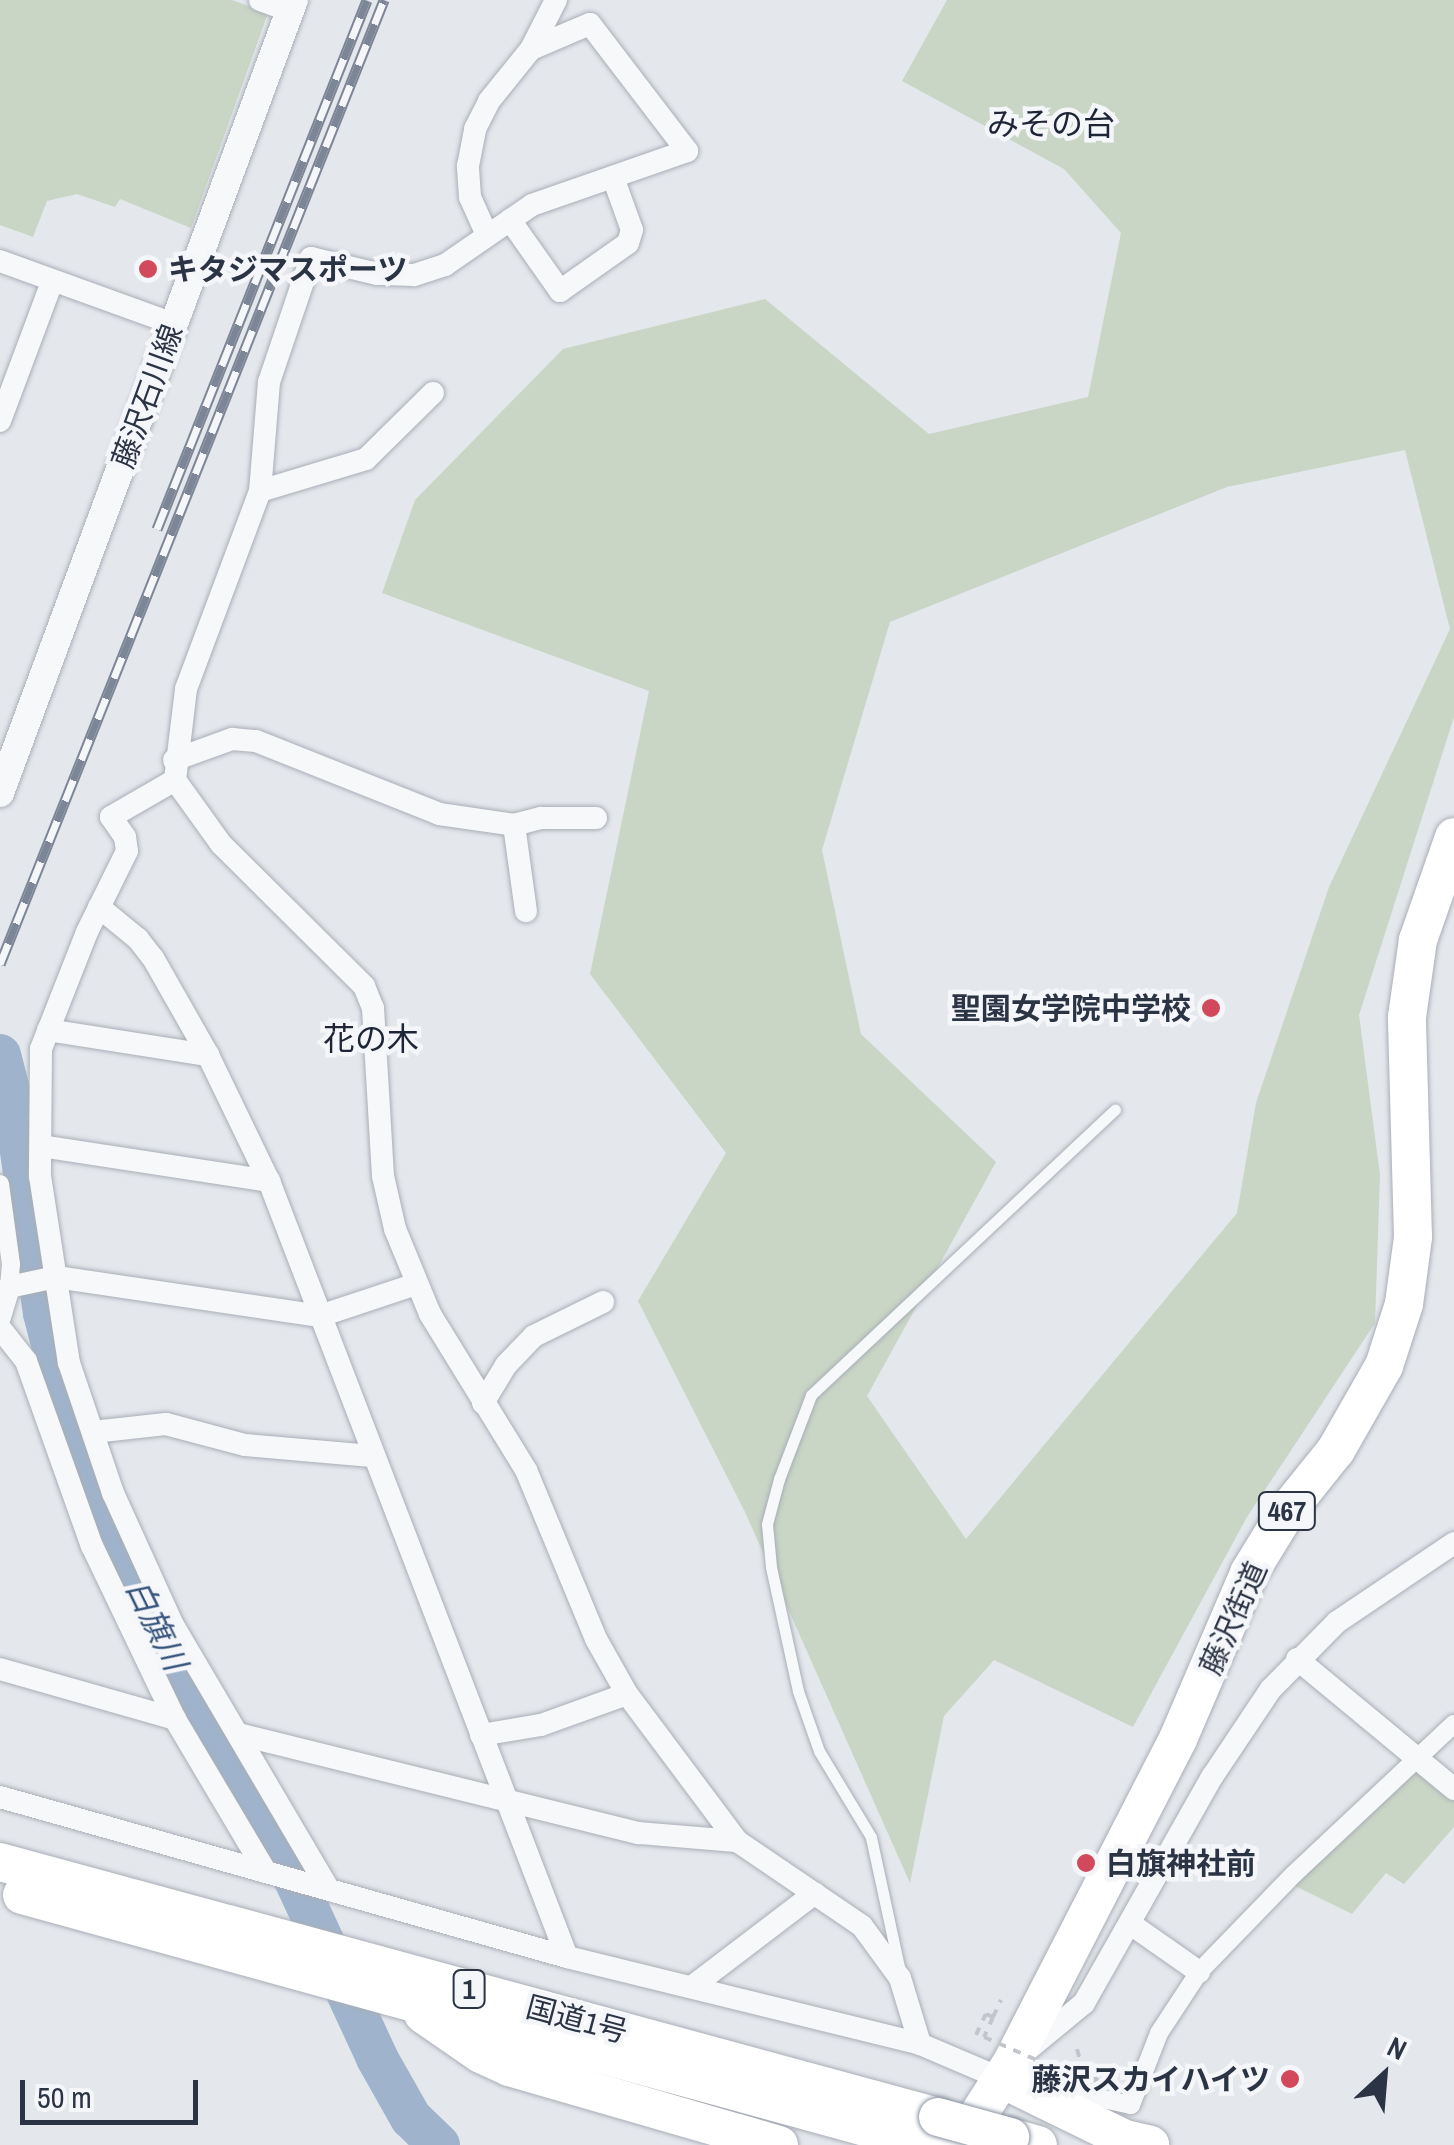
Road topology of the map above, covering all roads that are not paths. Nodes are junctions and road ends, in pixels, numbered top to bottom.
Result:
1 (260, 0) edge
2 (556, 0) edge
3 (292, 6) edge
4 (532, 49) junction
5 (614, 180) junction
6 (510, 220) junction
7 (487, 236) junction
8 (0, 261) edge
9 (52, 282) junction
10 (174, 324) junction
11 (433, 393) dead end
12 (0, 422) edge
13 (260, 491) junction
14 (175, 770) junction
15 (0, 793) edge
16 (596, 818) dead end
17 (514, 825) junction
18 (1454, 837) edge
19 (99, 907) junction
20 (526, 912) dead end
21 (48, 1030) junction
22 (208, 1055) junction
23 (1115, 1110) dead end
24 (41, 1146) junction
25 (269, 1181) junction
26 (0, 1184) edge
27 (56, 1277) junction
28 (416, 1284) junction
29 (9, 1288) junction
30 (603, 1302) dead end
31 (320, 1316) junction
32 (0, 1317) edge
33 (0, 1328) edge
34 (483, 1404) junction
35 (94, 1432) junction
36 (372, 1456) junction
37 (1454, 1543) edge
38 (1297, 1658) junction
39 (0, 1669) edge
40 (627, 1694) junction
41 (175, 1719) junction
42 (1454, 1724) edge
43 (238, 1734) junction
44 (481, 1735) junction
45 (1417, 1758) junction
46 (1454, 1789) edge
47 (0, 1797) edge
48 (506, 1802) junction
49 (736, 1842) junction
50 (0, 1862) edge
51 (264, 1869) junction
52 (0, 1888) edge
53 (328, 1888) junction
54 (815, 1893) junction
55 (1132, 1925) junction
56 (567, 1957) junction
57 (1199, 1972) junction
58 (900, 1978) junction
59 (693, 1986) junction
60 (404, 2000) junction
61 (920, 2044) junction
62 (1007, 2071) junction
63 (1085, 2095) dead end
64 (937, 2137) edge
65 (1024, 2141) edge
66 (779, 2145) edge
67 (1150, 2145) edge

1 - 3 street
2 - 4 street
3 - 10 street, 藤沢石川線
4 - 5 street
4 - 7 street
5 - 6 street
5 - 6 street
6 - 7 street
7 - 13 street
8 - 9 street
9 - 10 street
9 - 12 street
10 - 15 street, 藤沢石川線
11 - 13 street
13 - 14 street
14 - 17 street
14 - 19 street
14 - 28 street
16 - 17 street
17 - 20 street
18 - 62 highway, 藤沢街道 / 467
19 - 21 street
19 - 22 street
21 - 22 street
21 - 24 street
22 - 25 street
23 - 58 lane
24 - 25 street
24 - 27 street
25 - 31 street
26 - 29 street
27 - 29 street
27 - 31 street
27 - 35 street
28 - 31 street
28 - 34 street
29 - 32 street
30 - 34 street
31 - 36 street
33 - 41 street
34 - 40 street
35 - 36 street
35 - 43 street
36 - 44 street
37 - 38 street
38 - 45 street
38 - 55 street
39 - 41 street
40 - 44 street
40 - 49 street
41 - 51 street
42 - 45 street
43 - 48 street
43 - 53 street
44 - 48 street
45 - 46 street
45 - 57 street
47 - 51 street
48 - 49 street
48 - 56 street
49 - 54 street
50 - 64 highway, 国道1号 / 1
51 - 53 street
52 - 60 highway, 国道1号 / 1
53 - 56 street
54 - 58 street
54 - 59 street
55 - 57 street
55 - 62 street
56 - 59 street
57 - 63 street
58 - 61 street
59 - 61 street
60 - 64 highway, 国道1号 / 1
60 - 66 highway
61 - 62 street
62 - 64 highway, 藤沢街道 / 467
62 - 67 highway
64 - 65 highway, 国道1号 / 1, bridge

